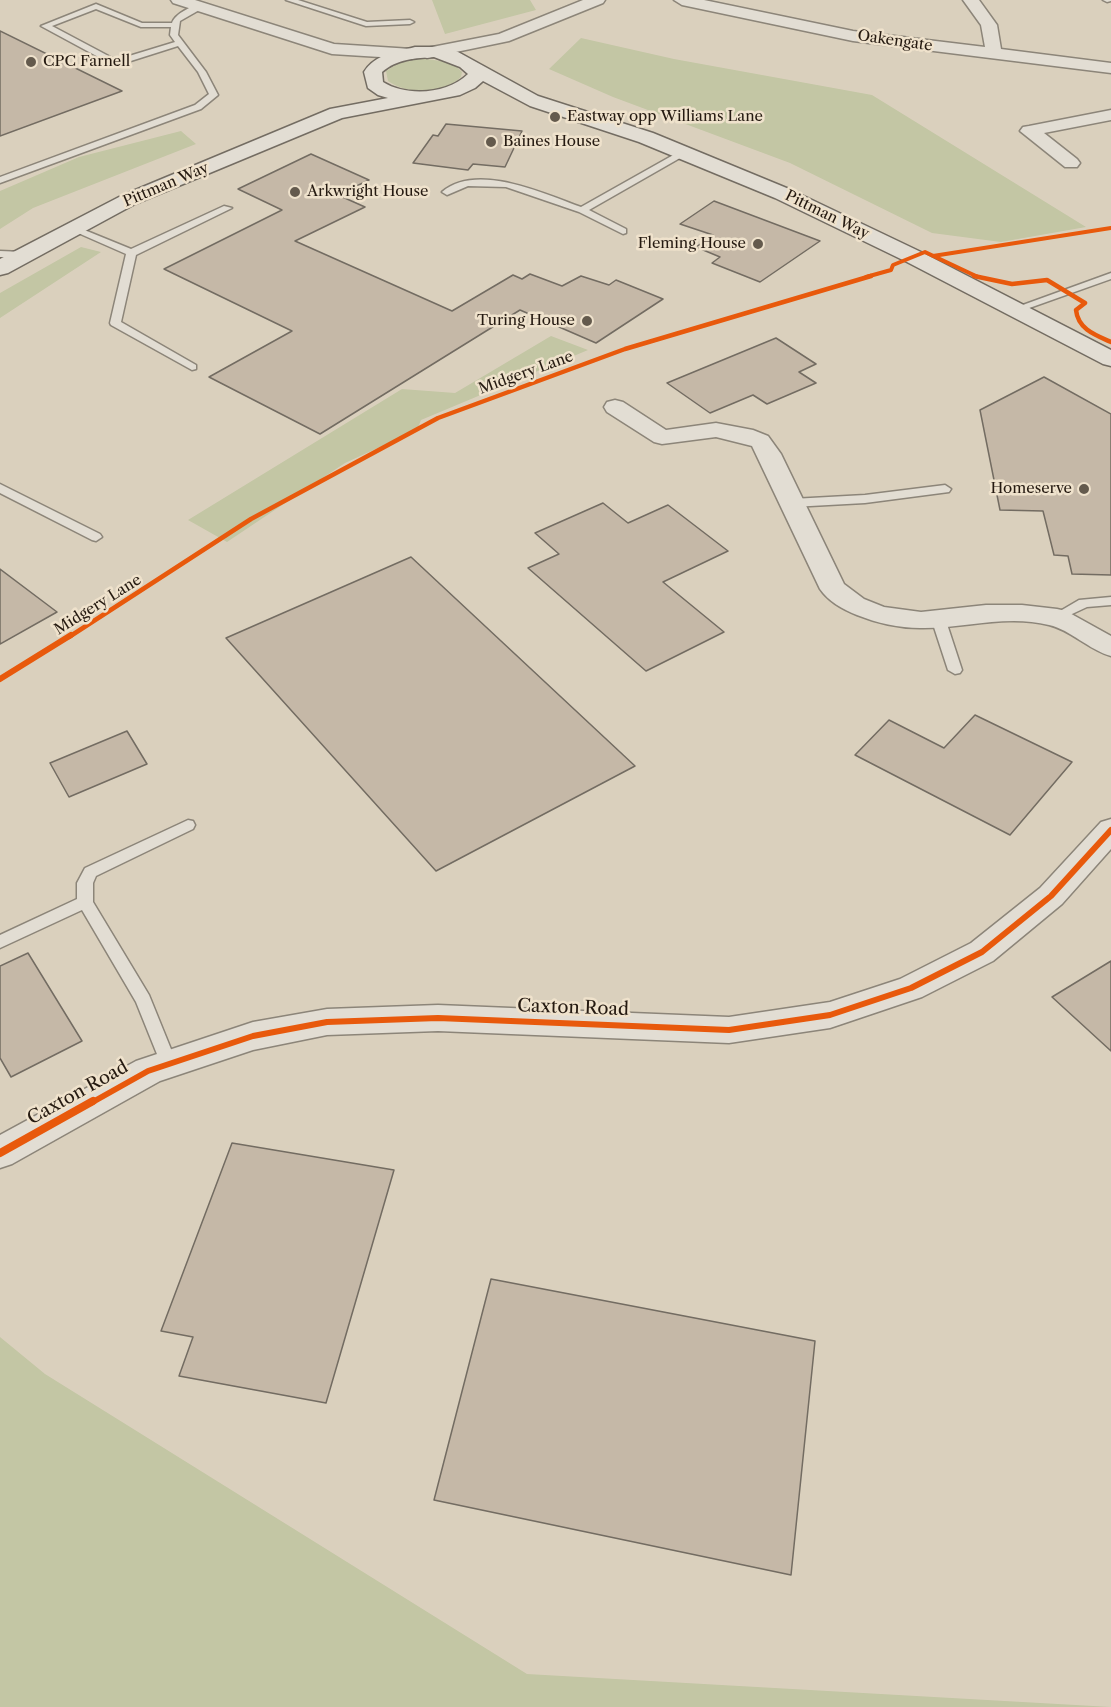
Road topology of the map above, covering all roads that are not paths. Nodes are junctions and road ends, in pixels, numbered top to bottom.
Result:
1 (81, 0) edge
2 (179, 0) edge
3 (290, 0) edge
4 (597, 0) edge
5 (682, 0) edge
6 (971, 0) edge
7 (96, 6) junction
8 (198, 7) junction
9 (410, 22) dead end
10 (175, 25) junction
11 (503, 38) junction
12 (179, 43) junction
13 (332, 49) junction
14 (419, 53) junction
15 (993, 55) junction
16 (474, 66) junction
17 (1111, 68) edge
18 (372, 78) junction
19 (429, 97) junction
20 (530, 100) junction
21 (337, 113) junction
22 (1111, 115) edge
23 (684, 152) junction
24 (1071, 163) dead end
25 (0, 180) edge
26 (447, 192) dead end
27 (227, 208) dead end
28 (582, 210) junction
29 (74, 229) junction
30 (623, 231) dead end
31 (131, 253) junction
32 (0, 254) edge
33 (24, 255) junction
34 (0, 268) edge
35 (1111, 276) edge
36 (1014, 310) junction
37 (1111, 359) edge
38 (192, 367) dead end
39 (615, 407) dead end
40 (0, 488) edge
41 (945, 489) dead end
42 (792, 503) junction
43 (96, 537) dead end
44 (1111, 601) edge
45 (1057, 617) junction
46 (938, 618) junction
47 (1111, 647) edge
48 (955, 670) dead end
49 (188, 825) dead end
50 (1111, 830) edge
51 (85, 902) junction
52 (0, 942) edge
53 (169, 1064) junction
54 (0, 1153) edge

1 - 7 lane
2 - 8 street
3 - 9 lane
4 - 11 street
5 - 15 street, Oakengate
6 - 15 street
7 - 10 lane
7 - 12 lane
8 - 10 lane
8 - 13 street
10 - 12 lane
11 - 14 street
11 - 16 street
12 - 25 lane
13 - 14 street
13 - 18 street
14 - 16 street, Pittman Way
14 - 18 street, Pittman Way
15 - 17 street, Oakengate
16 - 19 street
16 - 20 street, Pittman Way
18 - 19 street
18 - 21 street, Pittman Way
19 - 20 street, Pittman Way
19 - 21 street, Pittman Way
20 - 23 street, Pittman Way
21 - 29 street, Pittman Way
22 - 24 street
23 - 28 lane
23 - 36 street, Pittman Way
26 - 28 lane
27 - 31 lane
28 - 30 lane
29 - 31 lane
29 - 33 street, Pittman Way
31 - 38 lane
32 - 33 lane
33 - 34 street, Pittman Way
35 - 36 lane
36 - 37 street, Pittman Way
39 - 42 street
40 - 43 lane
41 - 42 lane
42 - 46 street
44 - 45 lane
45 - 46 street
45 - 47 street
46 - 48 lane
49 - 51 lane
50 - 53 street, Caxton Road
51 - 52 lane
51 - 53 lane
53 - 54 street, Caxton Road

